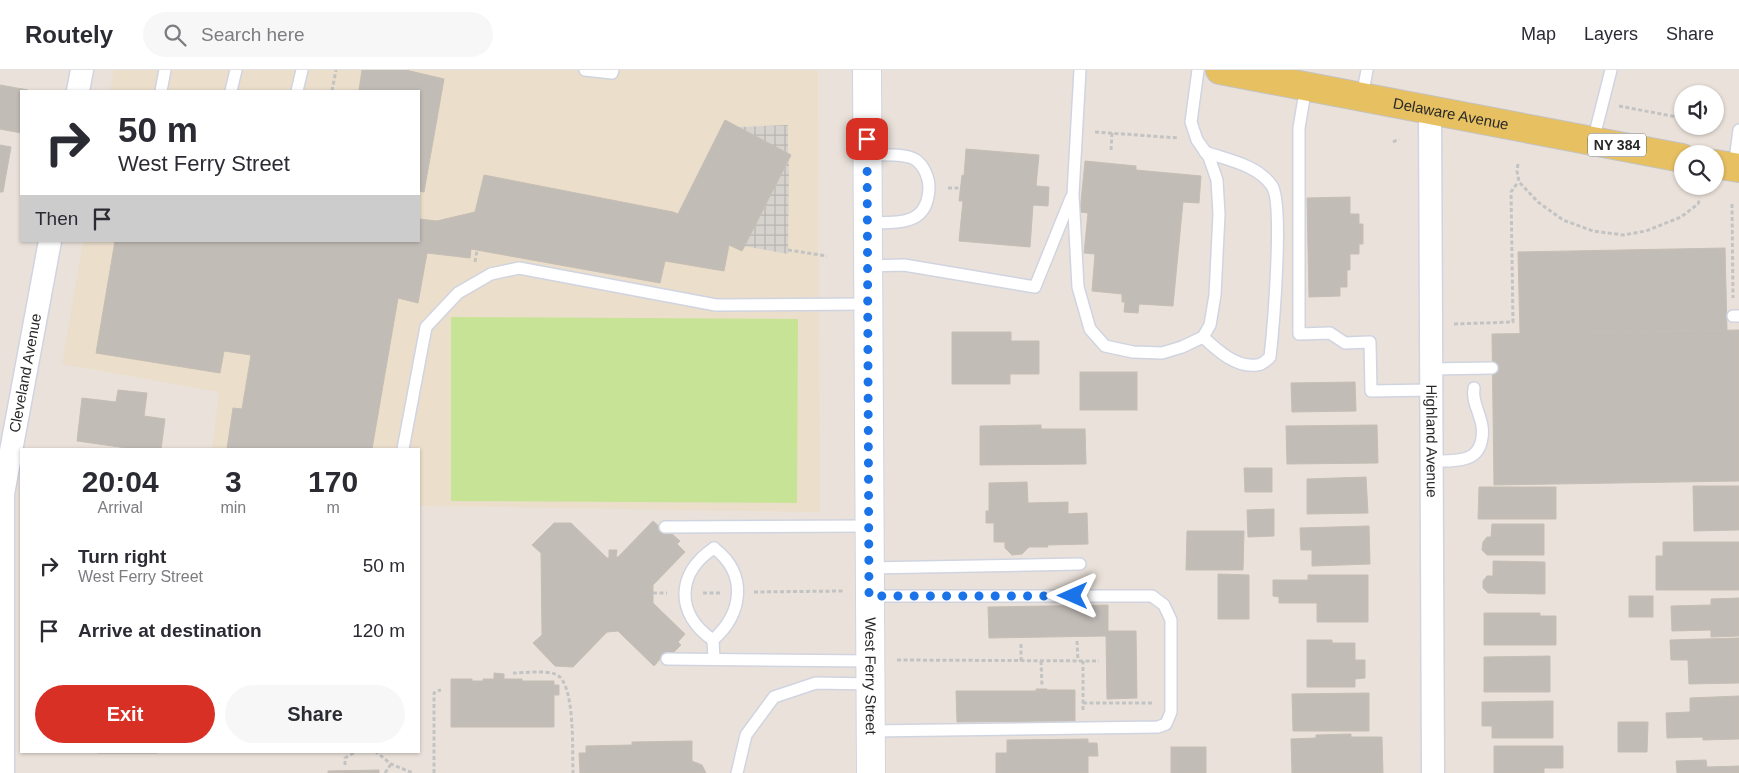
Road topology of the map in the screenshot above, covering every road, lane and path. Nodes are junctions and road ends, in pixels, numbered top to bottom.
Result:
1 (82, 70) edge
2 (165, 70) edge
3 (236, 70) edge
4 (302, 70) edge
5 (336, 70) edge
6 (585, 70) edge
7 (867, 70) edge
8 (1080, 70) edge
9 (1198, 70) edge
10 (1220, 70) edge
11 (1367, 70) edge
12 (1611, 70) edge
13 (613, 72) edge
14 (1300, 80) edge
15 (78, 90) edge
16 (161, 90) edge
17 (232, 90) edge
18 (298, 90) edge
19 (332, 90) edge
20 (1362, 97) junction
21 (1615, 105) dead end
22 (1430, 109) junction
23 (1674, 116) edge
24 (1739, 130) edge
25 (1094, 132) dead end
26 (1112, 133) junction
27 (1184, 139) dead end
28 (1399, 139) dead end
29 (1593, 140) junction
30 (1393, 142) dead end
31 (1110, 150) dead end
32 (1205, 152) junction
33 (867, 155) junction
34 (1674, 156) edge
35 (1518, 164) dead end
36 (1729, 166) edge
37 (1518, 182) junction
38 (952, 188) dead end
39 (961, 188) dead end
40 (1072, 194) junction
41 (1700, 198) dead end
42 (1732, 204) dead end
43 (867, 223) junction
44 (50, 242) edge
45 (788, 250) dead end
46 (827, 256) dead end
47 (867, 266) junction
48 (868, 304) junction
49 (1736, 316) edge
50 (1451, 324) dead end
51 (1203, 337) junction
52 (1492, 368) dead end
53 (1431, 380) junction
54 (1474, 388) dead end
55 (403, 448) edge
56 (1432, 461) junction
57 (869, 526) junction
58 (665, 527) dead end
59 (714, 527) junction
60 (714, 548) junction
61 (1080, 564) dead end
62 (869, 568) junction
63 (750, 592) dead end
64 (653, 593) dead end
65 (660, 593) dead end
66 (697, 593) dead end
67 (722, 593) dead end
68 (858, 593) junction
69 (713, 640) junction
70 (1077, 641) dead end
71 (1021, 644) dead end
72 (667, 659) dead end
73 (714, 659) junction
74 (1021, 661) junction
75 (1042, 661) junction
76 (1078, 661) junction
77 (1083, 661) junction
78 (1099, 661) dead end
79 (877, 668) junction
80 (512, 674) dead end
81 (1042, 686) dead end
82 (441, 690) dead end
83 (1140, 703) dead end
84 (1083, 704) junction
85 (1083, 713) dead end
86 (871, 731) junction
87 (354, 753) edge
88 (377, 753) edge
89 (391, 764) junction
90 (345, 765) dead end
91 (3, 773) edge
92 (385, 773) edge
93 (412, 773) edge
94 (434, 773) edge
95 (573, 773) edge
96 (737, 773) edge
97 (871, 773) edge
98 (1433, 773) edge

1 - 15 street
2 - 16 lane
3 - 17 lane
4 - 18 lane
5 - 19 path
6 - 13 lane
7 - 33 street, West Ferry Street
8 - 40 lane
9 - 32 lane
10 - 14 main road, Delaware Avenue / NY 384
11 - 20 lane
12 - 29 lane
14 - 20 main road, Delaware Avenue / NY 384
14 - 53 lane
20 - 22 main road, Delaware Avenue / NY 384
21 - 23 path
22 - 29 main road, Delaware Avenue / NY 384
22 - 53 street, Highland Avenue
24 - 36 lane
25 - 26 path
26 - 27 path
26 - 31 path
28 - 30 path
29 - 34 main road, Delaware Avenue / NY 384
32 - 51 lane
32 - 51 lane
33 - 43 street, West Ferry Street
33 - 43 lane
35 - 37 path
37 - 41 path
37 - 50 path
38 - 39 path
40 - 47 lane
40 - 51 lane
42 - 49 path
43 - 47 street, West Ferry Street
44 - 91 street, Cleveland Avenue
45 - 46 path
47 - 48 street, West Ferry Street
48 - 55 lane
48 - 57 street, West Ferry Street
52 - 53 lane
53 - 56 street, Highland Avenue
54 - 56 lane
56 - 98 street, Highland Avenue
57 - 59 lane
57 - 62 street, West Ferry Street
58 - 59 lane
59 - 60 lane
60 - 69 lane
60 - 69 lane
61 - 62 lane
62 - 68 street, West Ferry Street
63 - 68 path
64 - 65 path
66 - 67 path
68 - 79 street, West Ferry Street
68 - 86 lane
69 - 73 lane
70 - 76 path
71 - 74 path
72 - 73 lane
73 - 79 lane
74 - 75 path
74 - 79 path
75 - 76 path
75 - 81 path
76 - 77 path
77 - 78 path
77 - 84 path
79 - 86 street, West Ferry Street
79 - 96 lane
80 - 95 path
82 - 94 path
83 - 84 path
84 - 85 path
86 - 97 street, West Ferry Street
87 - 90 path
88 - 89 path
89 - 92 path
89 - 93 path

